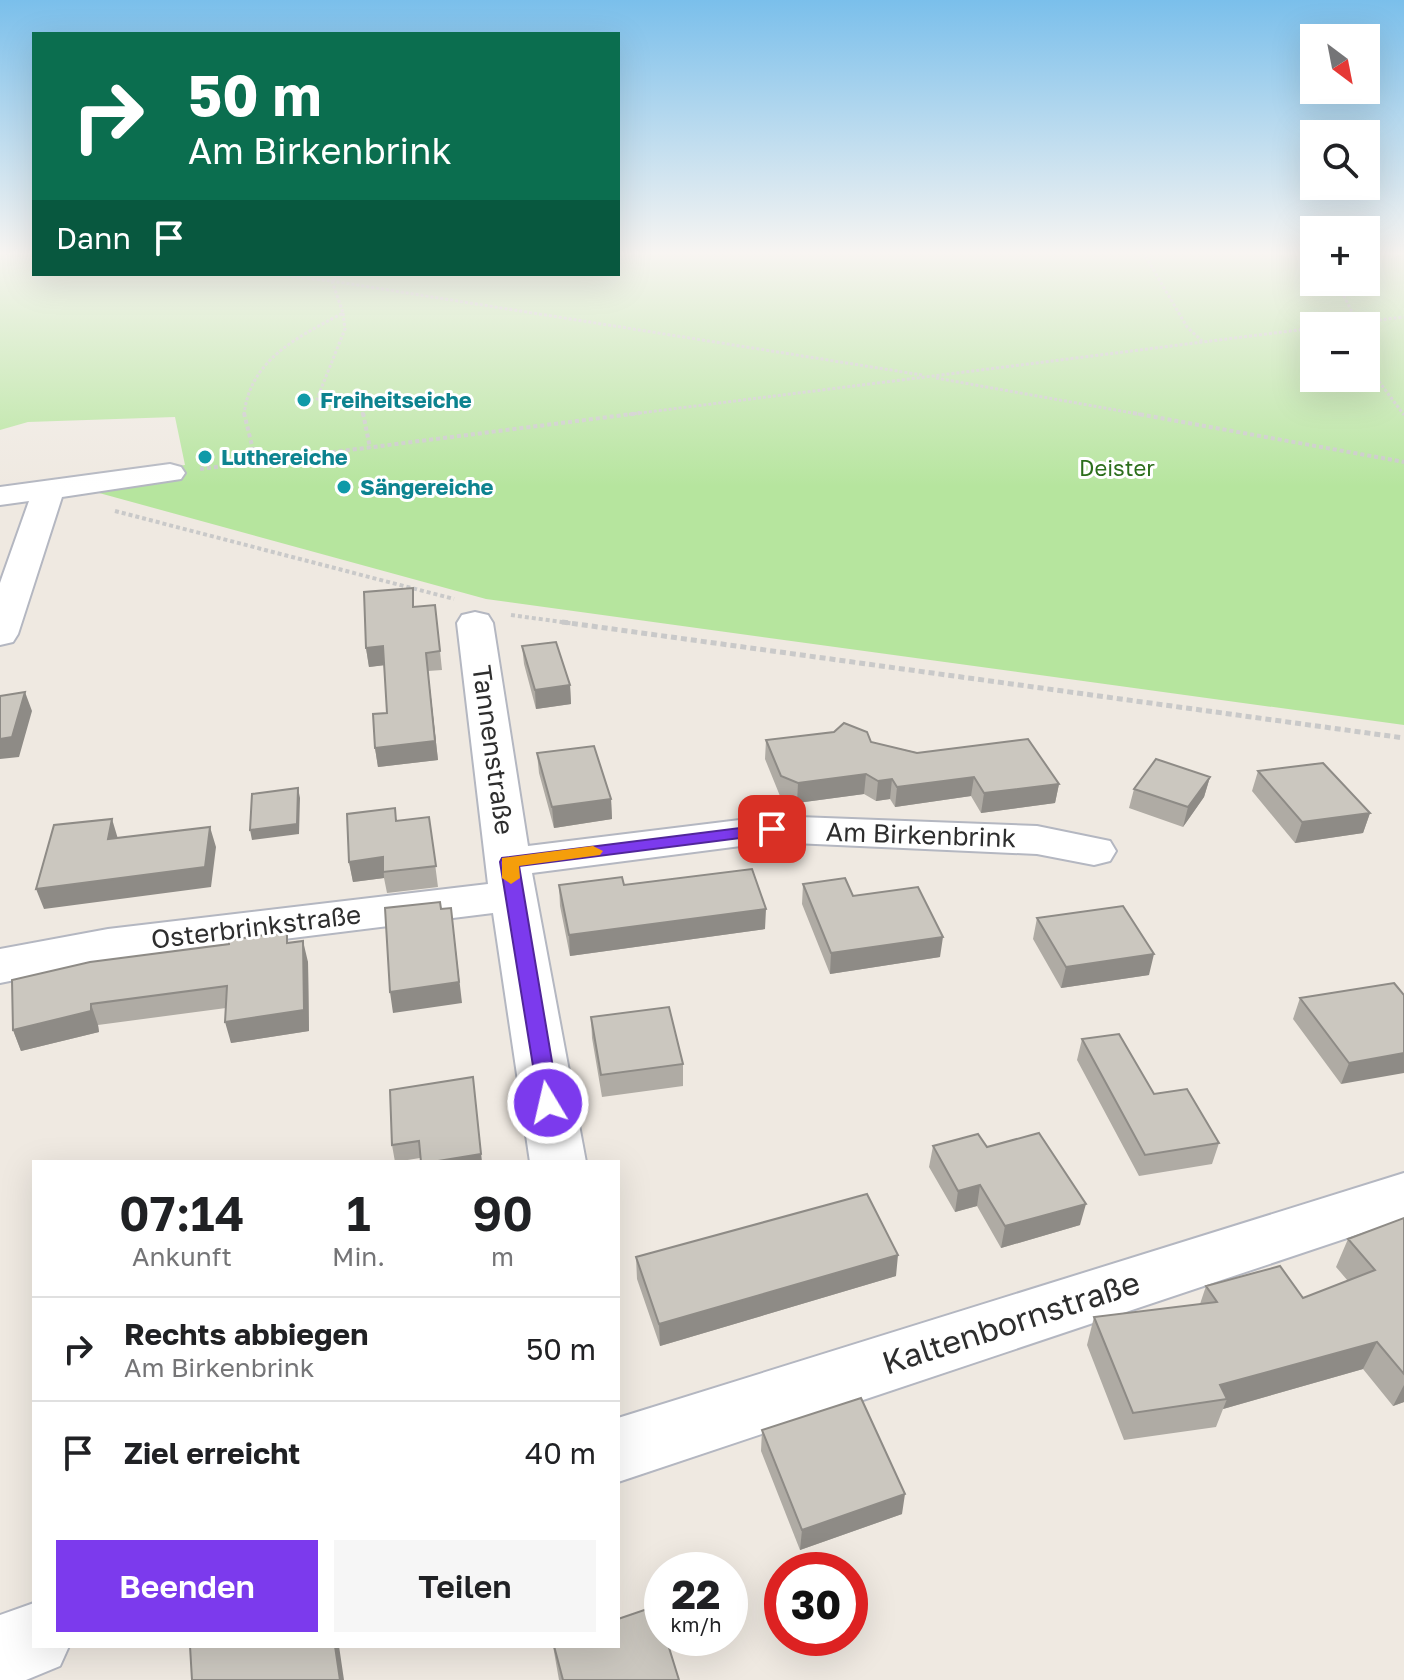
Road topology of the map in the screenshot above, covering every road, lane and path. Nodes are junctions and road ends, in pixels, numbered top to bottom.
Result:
1 (313, 330) edge
2 (344, 330) edge
3 (640, 330) edge
4 (1191, 330) edge
5 (1295, 330) edge
6 (1203, 342) junction
7 (931, 377) junction
8 (1380, 383) edge
9 (1404, 415) edge
10 (370, 448) junction
11 (256, 462) junction
12 (1404, 462) edge
13 (170, 473) joint
14 (48, 495) junction
15 (0, 496) edge
16 (475, 623) junction
17 (0, 634) edge
18 (1404, 738) edge
19 (1094, 851) dead end
20 (511, 879) junction
21 (0, 966) edge
22 (558, 1160) edge
23 (1404, 1196) edge
24 (620, 1449) edge
25 (32, 1641) edge
26 (0, 1652) edge

1 - 11 path
2 - 10 path
3 - 7 path
4 - 6 path
5 - 6 path
6 - 7 path
7 - 10 path
7 - 12 path
8 - 9 path
10 - 11 path
11 - 13 path
13 - 14 street
14 - 15 street
14 - 16 path
14 - 17 street
16 - 18 path
16 - 20 street, Tannenstraße
19 - 20 street, Am Birkenbrink
20 - 21 street, Osterbrinkstraße
20 - 22 street, Tannenstraße
23 - 24 street, Kaltenbornstraße
25 - 26 street

